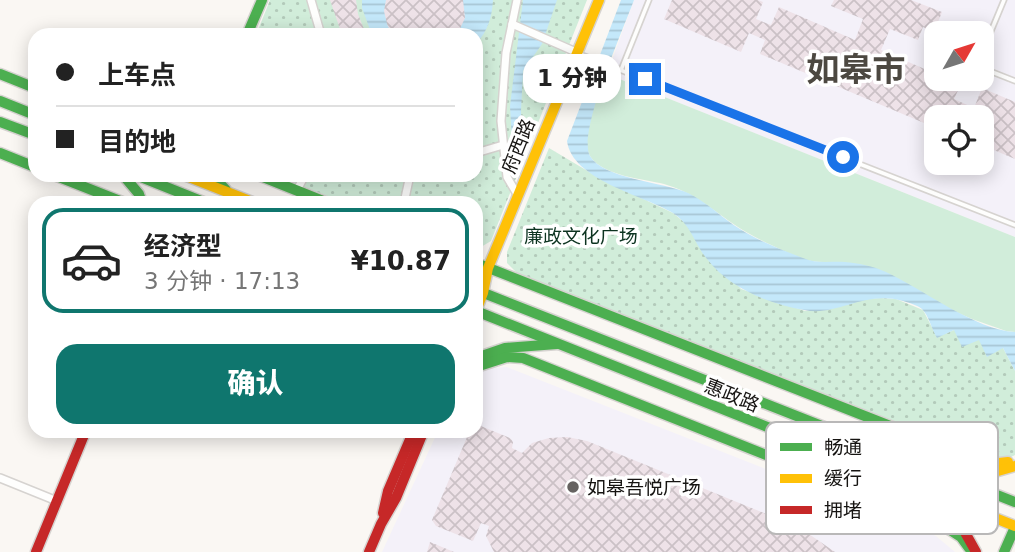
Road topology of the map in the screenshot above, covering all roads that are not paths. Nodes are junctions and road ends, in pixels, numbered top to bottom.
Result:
1 (262, 0) edge
2 (310, 0) edge
3 (517, 0) edge
4 (599, 0) edge
5 (649, 0) edge
6 (1004, 0) edge
7 (512, 24) junction
8 (994, 24) edge
9 (250, 28) edge
10 (319, 28) edge
11 (576, 52) junction
12 (621, 70) junction
13 (994, 73) edge
14 (0, 74) edge
15 (1015, 81) edge
16 (28, 85) edge
17 (0, 101) edge
18 (28, 112) edge
19 (0, 122) edge
20 (28, 132) edge
21 (503, 145) junction
22 (483, 151) edge
23 (0, 153) edge
24 (28, 164) edge
25 (72, 182) edge
26 (154, 182) edge
27 (202, 182) edge
28 (219, 182) edge
29 (276, 182) edge
30 (301, 182) edge
31 (297, 190) junction
32 (229, 193) junction
33 (517, 194) junction
34 (107, 196) edge
35 (188, 196) edge
36 (237, 196) edge
37 (311, 196) edge
38 (1015, 225) edge
39 (483, 266) edge
40 (488, 268) junction
41 (483, 279) edge
42 (483, 292) edge
43 (483, 314) edge
44 (559, 344) junction
45 (483, 354) edge
46 (483, 365) edge
47 (813, 422) edge
48 (879, 422) edge
49 (766, 427) edge
50 (83, 438) edge
51 (411, 438) edge
52 (421, 438) edge
53 (766, 455) edge
54 (1013, 462) edge
55 (998, 471) edge
56 (0, 478) edge
57 (998, 495) edge
58 (57, 501) junction
59 (1015, 502) edge
60 (998, 519) edge
61 (381, 523) junction
62 (1015, 526) edge
63 (956, 534) edge
64 (965, 534) edge
65 (972, 551) edge
66 (36, 552) edge
67 (369, 552) edge
68 (1004, 552) edge

1 - 9 main road
2 - 10 street
3 - 7 street
4 - 11 main road, 府西路
5 - 12 lane
6 - 8 lane
7 - 11 street
7 - 21 street
11 - 12 lane
11 - 33 main road, 府西路
12 - 38 lane
13 - 15 lane
14 - 16 main road
17 - 18 main road
19 - 20 main road
21 - 22 street
21 - 33 street
23 - 24 main road
25 - 34 main road
26 - 35 main road
27 - 32 main road
28 - 32 main road
29 - 31 main road
30 - 31 street
31 - 37 main road
32 - 36 main road
33 - 40 main road, 府西路
39 - 40 main road
40 - 41 main road, 府西路
40 - 48 main road
42 - 47 main road, 惠政路
43 - 44 main road, 惠政路
44 - 45 main road
44 - 49 main road, 惠政路
46 - 53 main road
50 - 58 main road
51 - 61 main road
52 - 61 main road
54 - 55 main road
56 - 58 street
57 - 59 main road, 惠政路
58 - 66 main road
60 - 62 main road, 惠政路
61 - 67 main road
62 - 68 main road
63 - 65 main road
64 - 65 main road

